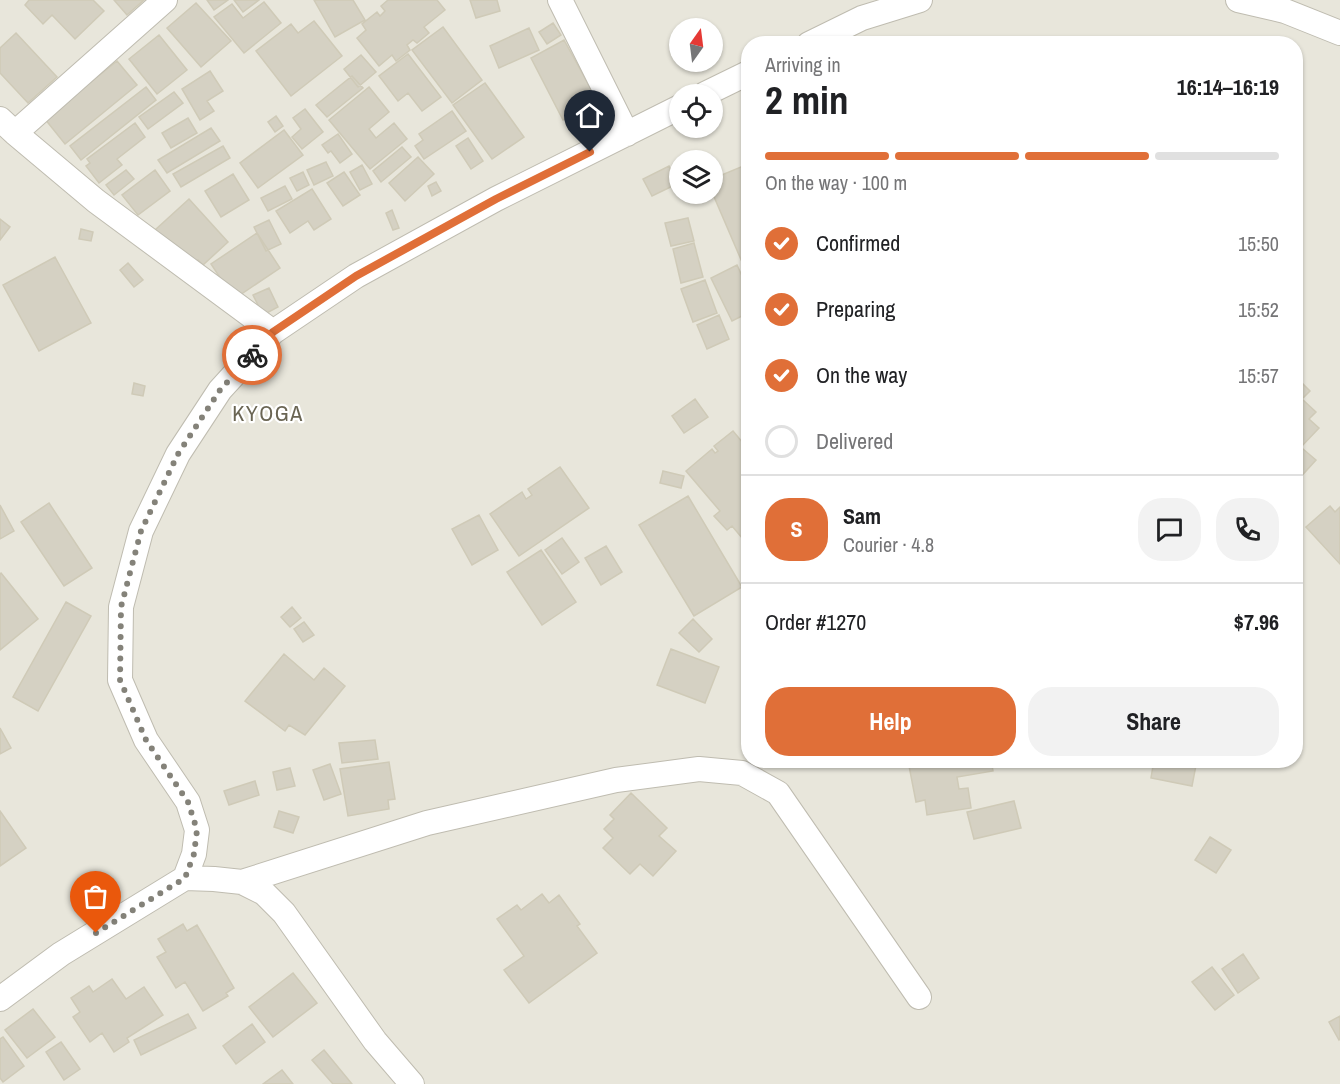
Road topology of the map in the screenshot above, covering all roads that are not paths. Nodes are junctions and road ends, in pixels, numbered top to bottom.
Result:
1 (165, 0) edge
2 (560, 0) edge
3 (920, 0) edge
4 (1238, 0) edge
5 (1340, 33) edge
6 (825, 36) edge
7 (741, 76) edge
8 (723, 85) edge
9 (669, 113) edge
10 (8, 126) edge
11 (627, 134) junction
12 (273, 332) junction
13 (185, 878) junction
14 (242, 882) junction
15 (919, 997) dead end
16 (0, 999) edge
17 (412, 1084) edge

1 - 10 street
2 - 11 street
3 - 6 street
4 - 5 street
7 - 8 street
9 - 11 street
10 - 12 street
11 - 12 street
12 - 13 street
13 - 14 street
13 - 16 street
14 - 15 street
14 - 17 street

